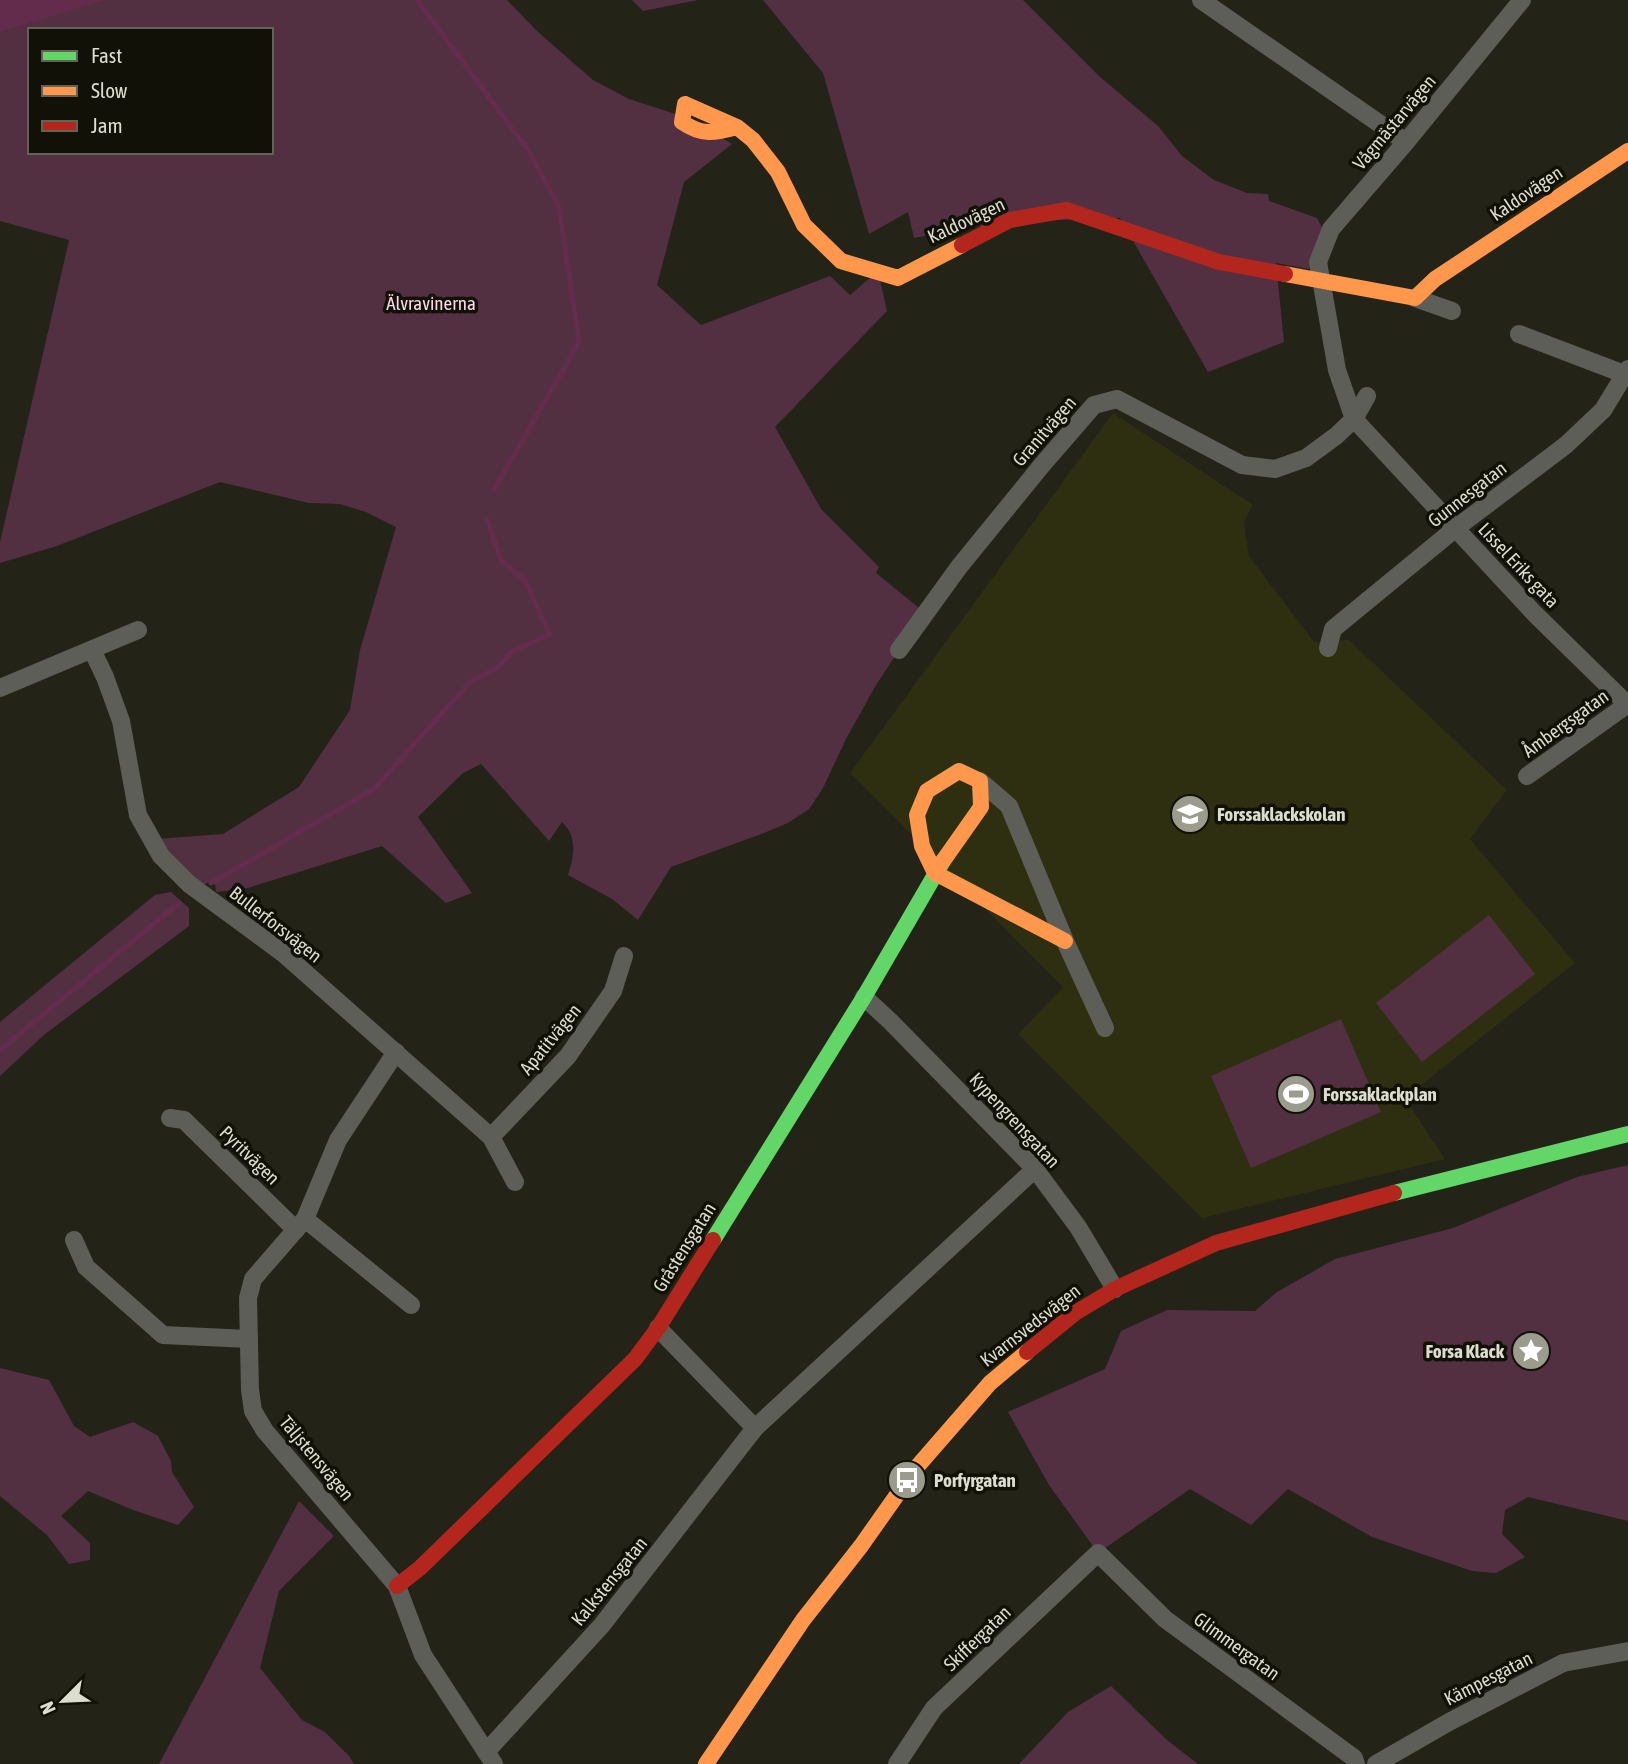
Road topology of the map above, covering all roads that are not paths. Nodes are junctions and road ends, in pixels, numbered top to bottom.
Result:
1 (1201, 0) edge
2 (1522, 0) edge
3 (685, 104) dead end
4 (1406, 142) junction
5 (1628, 151) edge
6 (1322, 280) junction
7 (1415, 298) junction
8 (1452, 311) dead end
9 (1518, 334) dead end
10 (1626, 371) edge
11 (1367, 396) dead end
12 (1354, 419) junction
13 (1456, 528) junction
14 (138, 630) dead end
15 (1328, 648) dead end
16 (899, 649) dead end
17 (92, 650) junction
18 (0, 688) edge
19 (1628, 704) edge
20 (1527, 776) dead end
21 (980, 781) junction
22 (935, 873) junction
23 (1065, 941) junction
24 (624, 956) dead end
25 (864, 997) junction
26 (1105, 1028) dead end
27 (396, 1052) junction
28 (170, 1118) dead end
29 (1628, 1133) edge
30 (491, 1138) junction
31 (1035, 1168) junction
32 (515, 1182) dead end
33 (300, 1224) junction
34 (74, 1240) dead end
35 (1115, 1289) junction
36 (411, 1305) dead end
37 (658, 1328) junction
38 (249, 1339) junction
39 (755, 1428) junction
40 (1098, 1553) joint
41 (397, 1586) junction
42 (1628, 1651) edge
43 (490, 1758) edge
44 (706, 1764) edge
45 (897, 1764) edge
46 (1356, 1764) edge
47 (1376, 1764) edge

1 - 4 street
2 - 4 street, Vågmästarvägen
3 - 6 street, Kaldovägen
4 - 6 street, Vågmästarvägen
5 - 7 street, Kaldovägen
6 - 7 street, Kaldovägen
6 - 12 street
7 - 8 street, Kaldovägen
9 - 10 street
10 - 13 street, Gunnesgatan
11 - 12 street, Granitvägen
12 - 13 street, Lissel Eriks gata
12 - 16 street, Granitvägen
13 - 15 street, Gunnesgatan
13 - 19 street, Lissel Eriks gata
14 - 17 street
17 - 18 street
17 - 27 street, Bullerforsvägen
19 - 20 street, Åmbergsgatan
21 - 22 street, Gråstensgatan
21 - 22 street
21 - 23 street
22 - 23 street
22 - 25 street, Gråstensgatan
23 - 26 street
24 - 30 street, Apatitvägen
25 - 31 street, Kypengrensgatan
25 - 37 street, Gråstensgatan
27 - 30 street, Bullerforsvägen
27 - 33 street, Täljstensvägen
28 - 33 street, Pyritvägen
29 - 35 street, Kvarnsvedsvägen
30 - 32 street, Bullerforsvägen
31 - 35 street, Kypengrensgatan
31 - 39 street, Kalkstensgatan
33 - 36 street, Pyritvägen
33 - 38 street, Täljstensvägen
34 - 38 street
35 - 44 street, Kvarnsvedsvägen
37 - 39 street
37 - 41 street, Gråstensgatan
38 - 41 street, Täljstensvägen
39 - 43 street, Kalkstensgatan
40 - 45 street, Skiffergatan
40 - 46 street, Glimmergatan
41 - 43 street, Täljstensvägen
42 - 47 street, Kämpesgatan

